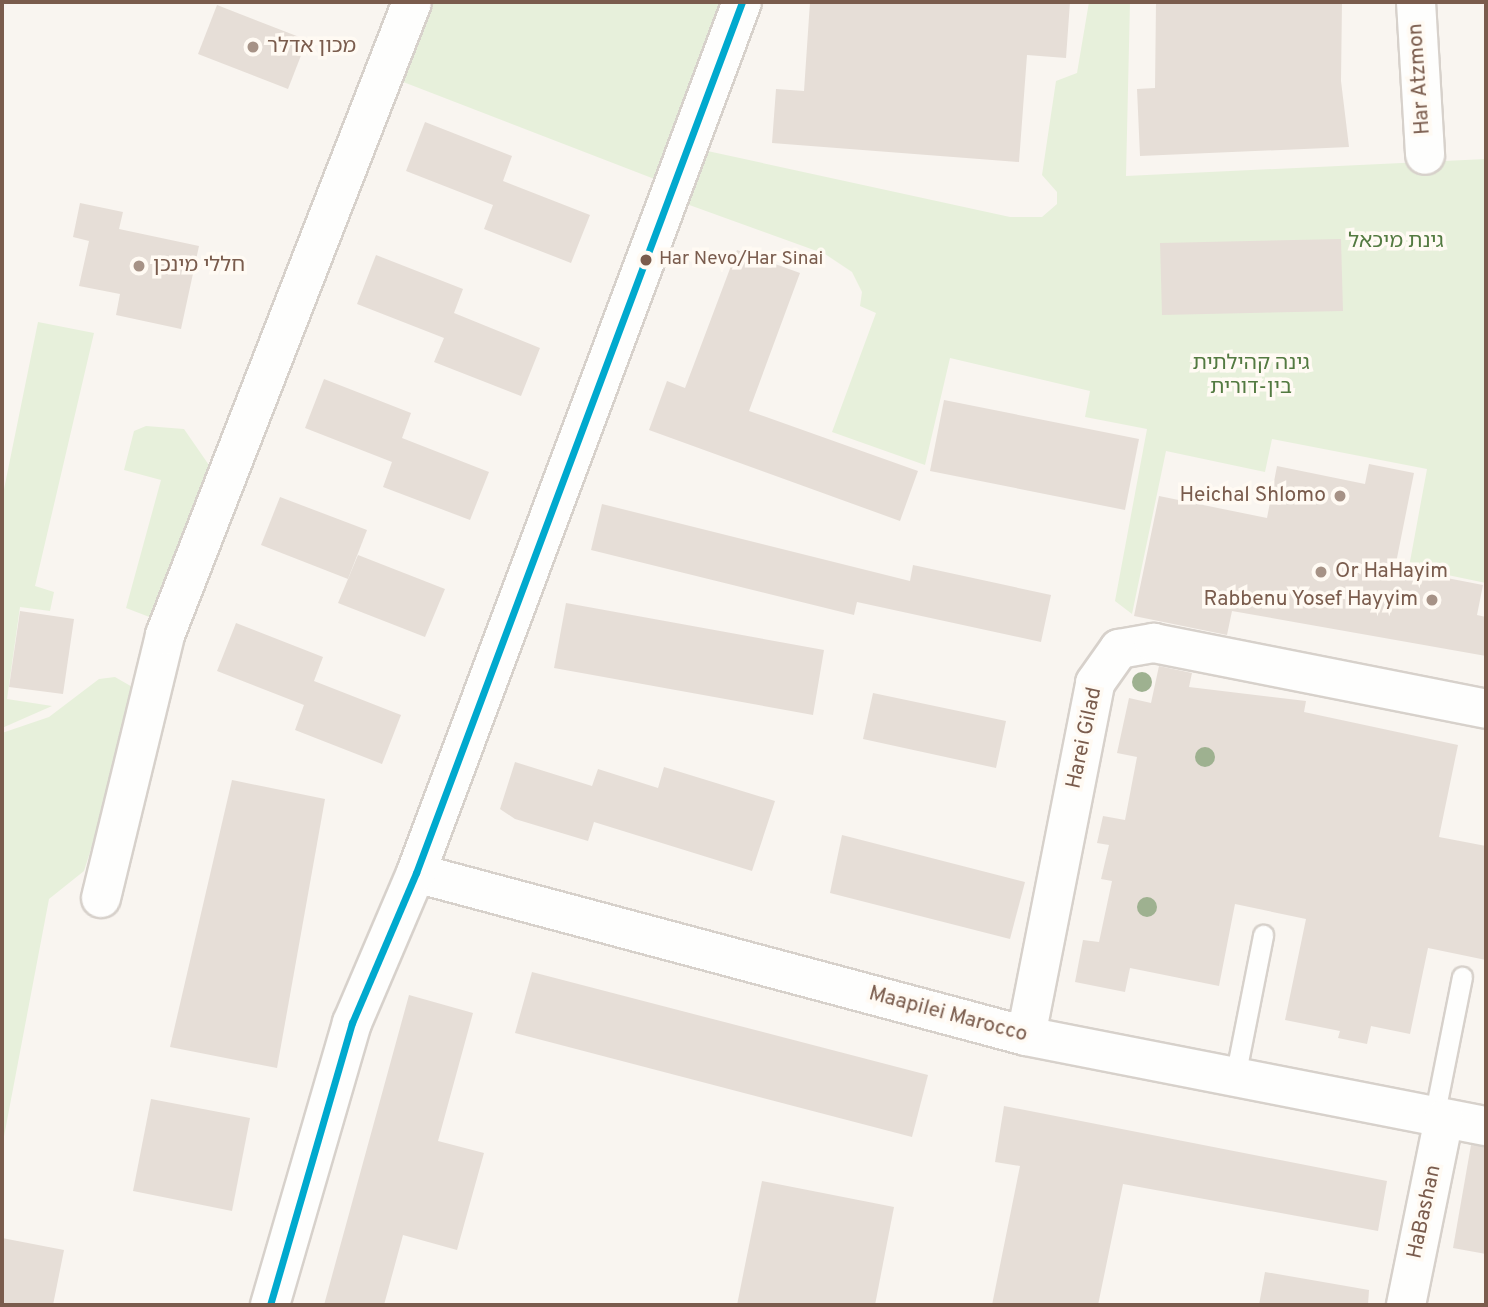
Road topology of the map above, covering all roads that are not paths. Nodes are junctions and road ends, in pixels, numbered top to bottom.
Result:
1 (412, 2) edge
2 (742, 2) edge
3 (1416, 2) edge
4 (1425, 155) dead end
5 (1486, 709) edge
6 (416, 873) junction
7 (101, 898) dead end
8 (1263, 935) dead end
9 (1462, 977) dead end
10 (1026, 1036) junction
11 (1235, 1077) junction
12 (1439, 1118) junction
13 (1486, 1126) edge
14 (270, 1305) edge
15 (1406, 1305) edge

1 - 7 street
2 - 6 street
3 - 4 street, Har Atzmon
5 - 10 street, Harei Gilad
6 - 10 street, Maapilei Marocco
6 - 14 street
8 - 11 lane
9 - 12 lane
10 - 11 street, Maapilei Marocco
11 - 12 street, Maapilei Marocco
12 - 13 street, Maapilei Marocco
12 - 15 street, HaBashan

